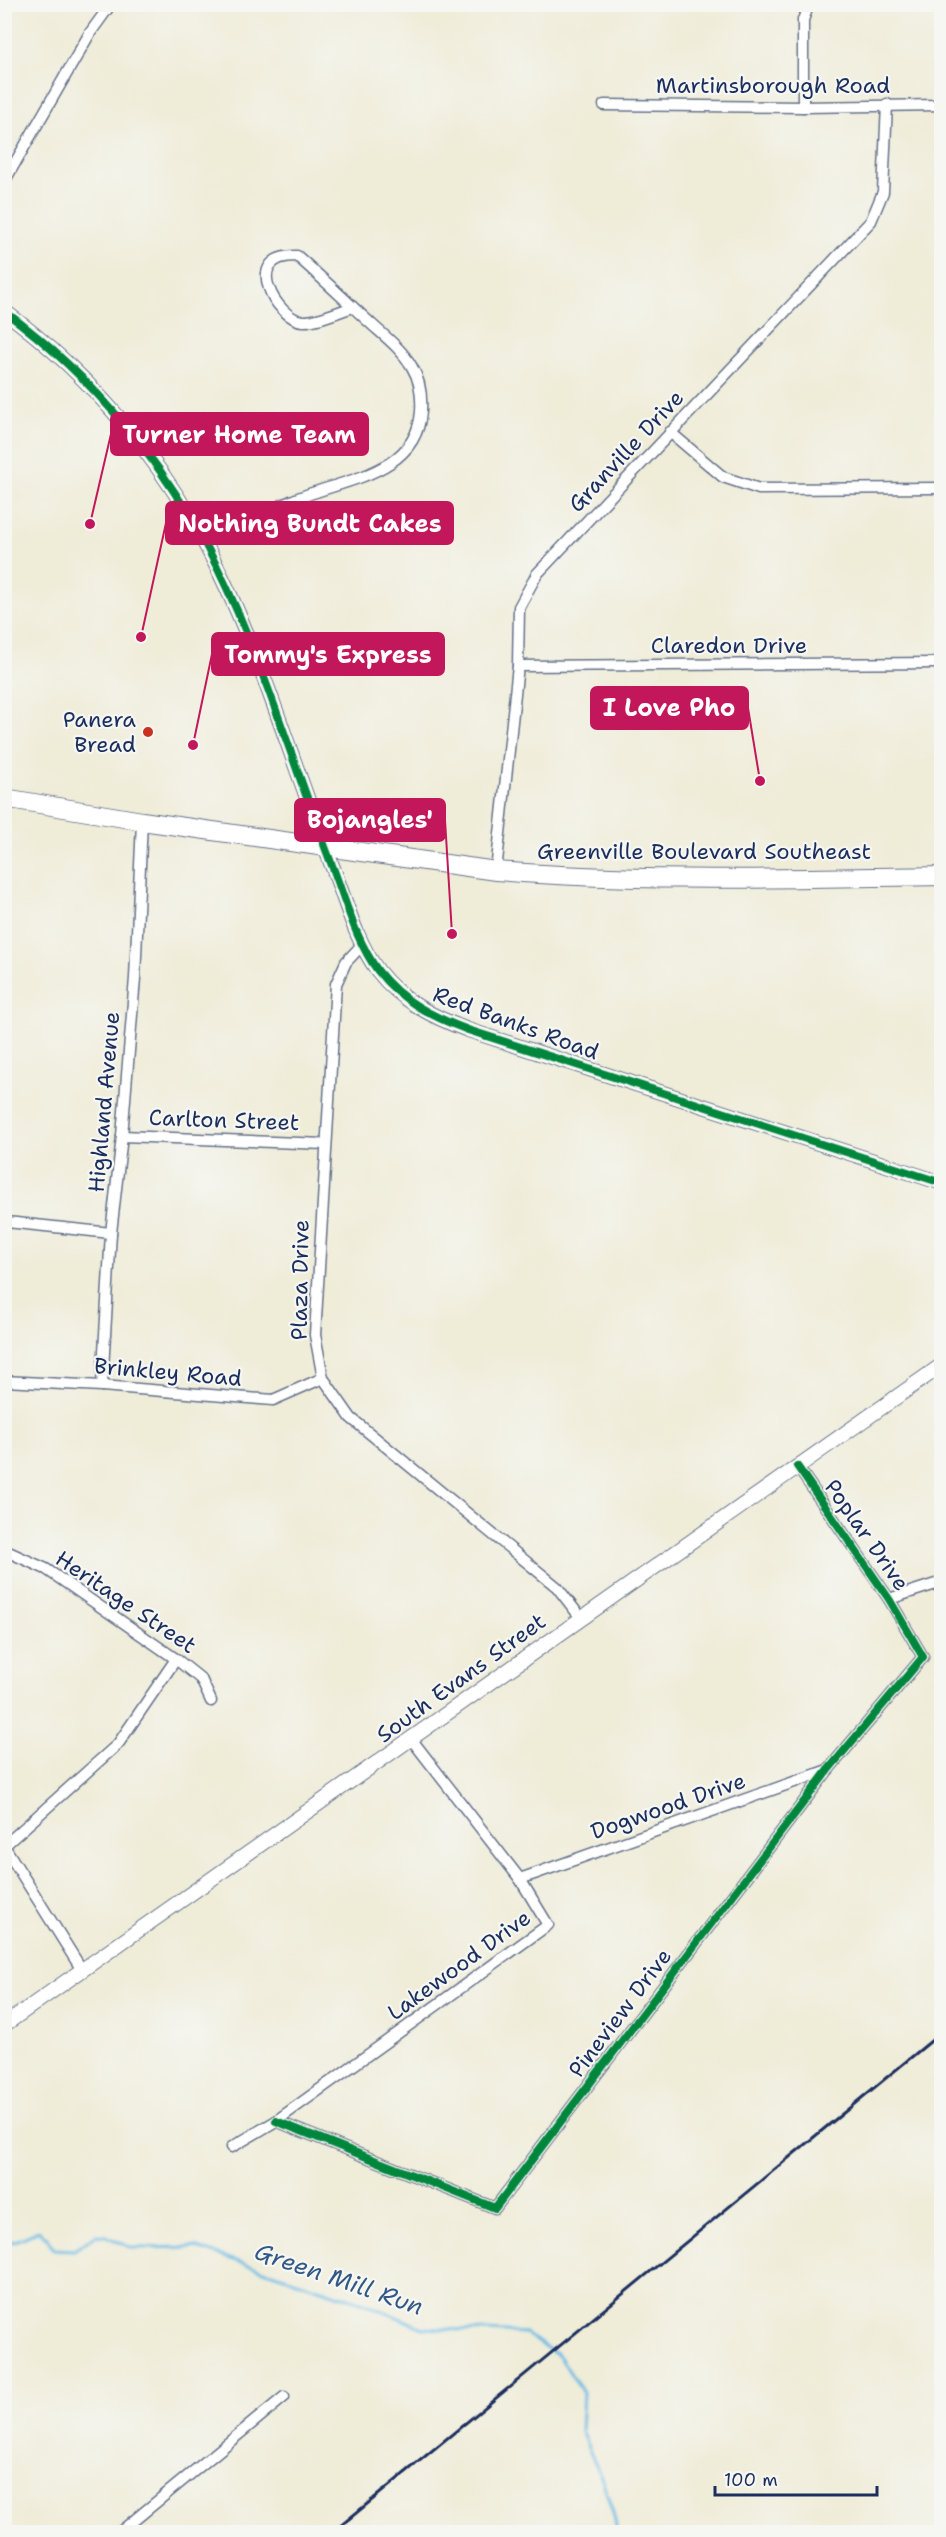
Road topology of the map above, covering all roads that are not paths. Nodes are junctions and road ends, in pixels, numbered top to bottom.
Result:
1 (111, 4) edge
2 (809, 4) edge
3 (887, 104) junction
4 (604, 105) dead end
5 (942, 105) edge
6 (803, 107) junction
7 (4, 182) edge
8 (353, 307) junction
9 (4, 311) edge
10 (670, 432) junction
11 (942, 488) edge
12 (204, 543) junction
13 (942, 663) edge
14 (518, 666) junction
15 (4, 798) edge
16 (142, 821) junction
17 (323, 846) junction
18 (496, 871) junction
19 (942, 876) edge
20 (362, 945) junction
21 (122, 1136) junction
22 (325, 1144) junction
23 (942, 1183) edge
24 (4, 1217) edge
25 (111, 1233) junction
26 (942, 1365) edge
27 (323, 1378) junction
28 (4, 1381) edge
29 (102, 1386) junction
30 (797, 1466) junction
31 (4, 1550) edge
32 (942, 1582) edge
33 (890, 1599) junction
34 (581, 1618) junction
35 (923, 1657) joint
36 (176, 1659) junction
37 (211, 1701) dead end
38 (412, 1740) junction
39 (828, 1770) junction
40 (4, 1846) edge
41 (520, 1879) junction
42 (82, 1970) junction
43 (4, 2025) edge
44 (276, 2121) junction
45 (232, 2147) dead end
46 (284, 2397) dead end
47 (120, 2532) edge

1 - 7 street
2 - 6 street
3 - 5 street, Martinsborough Road
3 - 6 street, Martinsborough Road
3 - 10 street, Granville Drive
4 - 6 street, Martinsborough Road
8 - 8 street
8 - 12 street
9 - 12 street, Red Banks Road
10 - 11 street
10 - 14 street, Granville Drive
12 - 17 street, Red Banks Road
13 - 14 street, Claredon Drive
14 - 18 street, Granville Drive
15 - 16 highway, Greenville Boulevard Southeast
16 - 17 highway, Greenville Boulevard Southeast
16 - 21 street, Highland Avenue
17 - 18 highway, Greenville Boulevard Southeast
17 - 20 street, Red Banks Road
18 - 19 highway, Greenville Boulevard Southeast
20 - 22 street, Plaza Drive
20 - 23 street, Red Banks Road
21 - 22 street, Carlton Street
21 - 25 street, Highland Avenue
22 - 27 street, Plaza Drive
24 - 25 street
25 - 29 street, Highland Avenue
26 - 30 street, South Evans Street
27 - 29 street, Brinkley Road
27 - 34 street, Plaza Drive
28 - 29 street, Brinkley Road
30 - 33 street, Poplar Drive
30 - 34 street, South Evans Street
31 - 36 street, Heritage Street
32 - 33 street
33 - 35 street, Poplar Drive
34 - 38 street, South Evans Street
35 - 39 street, Pineview Drive
36 - 37 street, Heritage Street
36 - 40 street
38 - 41 street, Lakewood Drive
38 - 42 street, South Evans Street
39 - 41 street, Dogwood Drive
39 - 44 street, Pineview Drive
40 - 42 street
41 - 44 street, Lakewood Drive
42 - 43 street, South Evans Street
44 - 45 street, Lakewood Drive
46 - 47 street

